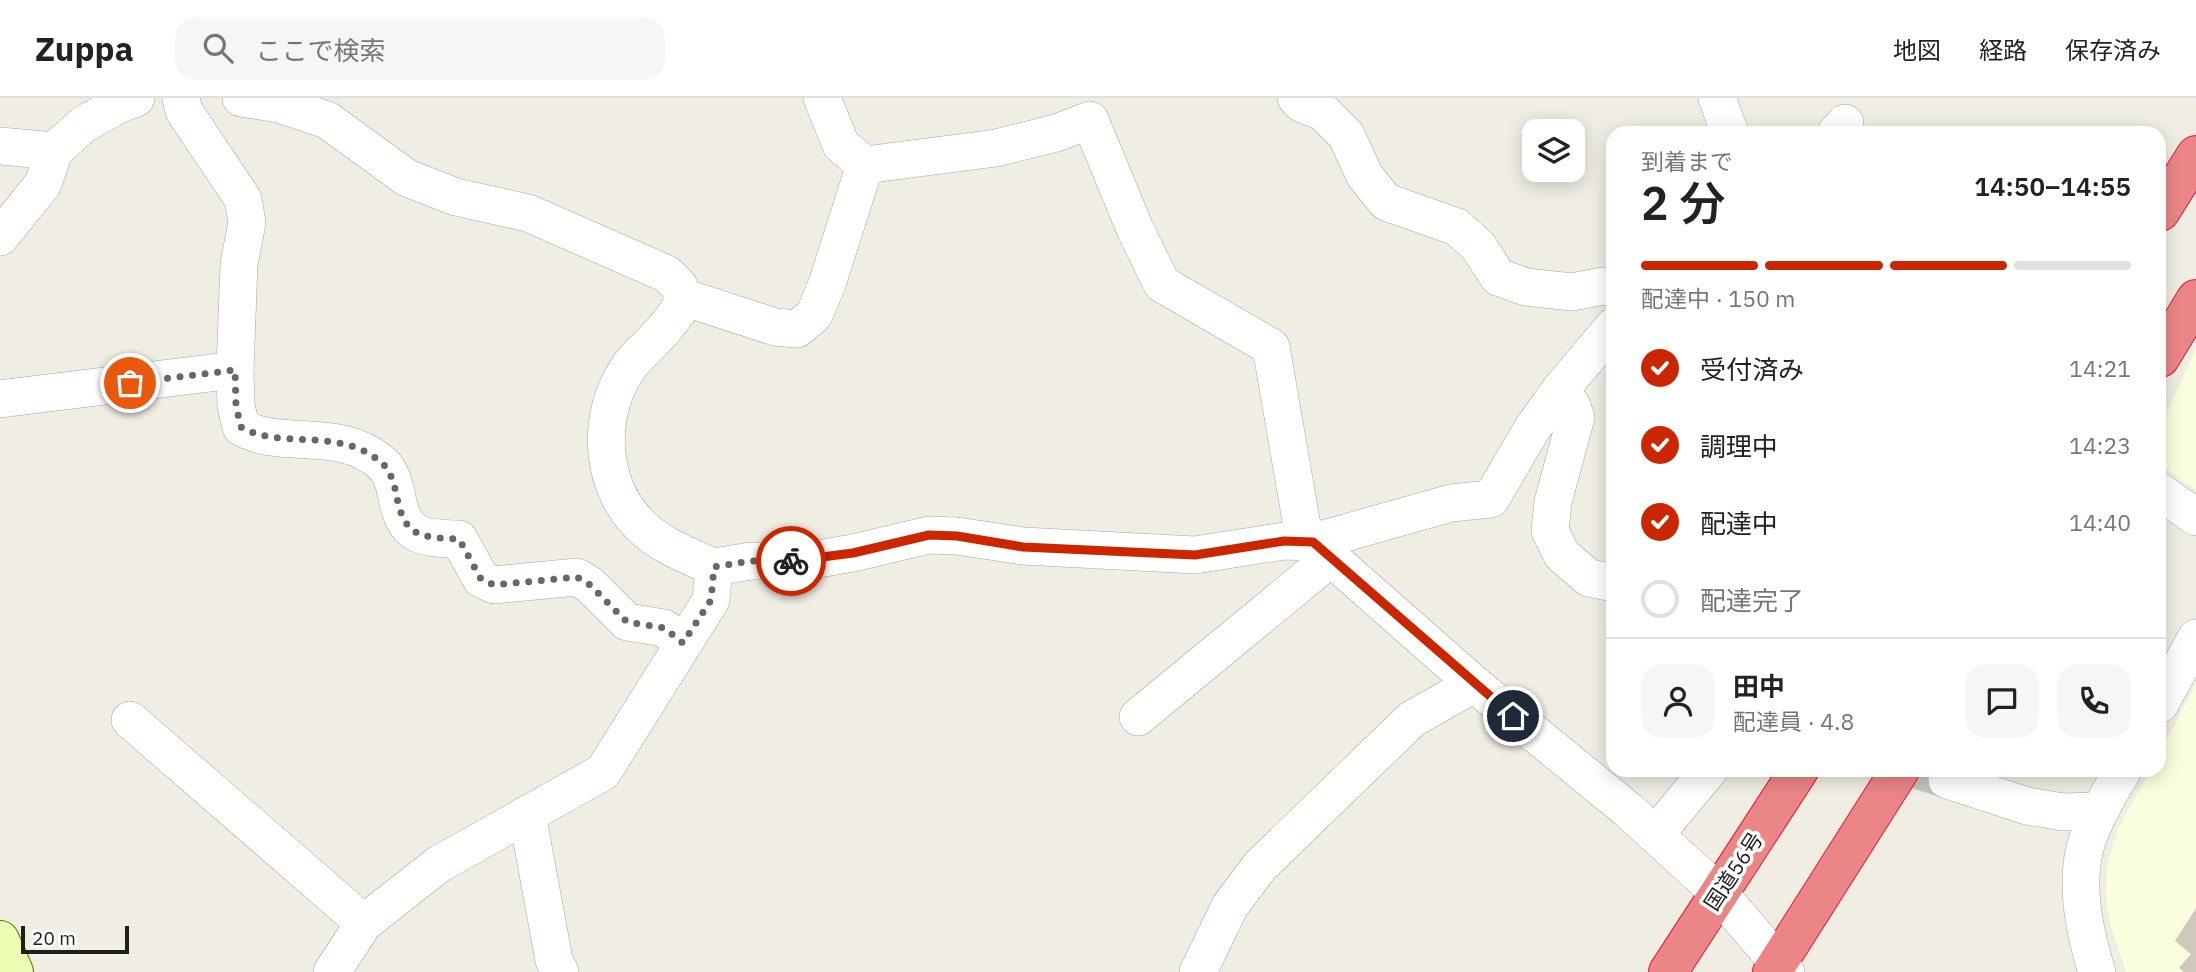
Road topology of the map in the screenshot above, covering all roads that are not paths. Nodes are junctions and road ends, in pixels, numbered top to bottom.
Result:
1 (136, 98) edge
2 (181, 98) edge
3 (241, 98) edge
4 (822, 98) edge
5 (1296, 98) edge
6 (1717, 98) edge
7 (1099, 109) edge
8 (1727, 126) edge
9 (0, 146) edge
10 (54, 151) junction
11 (2196, 156) edge
12 (865, 165) junction
13 (2166, 203) edge
14 (0, 237) edge
15 (1606, 287) edge
16 (683, 297) junction
17 (2196, 299) edge
18 (1606, 335) edge
19 (2166, 348) edge
20 (235, 370) junction
21 (1560, 390) junction
22 (0, 398) edge
23 (2166, 496) edge
24 (2196, 517) edge
25 (1322, 550) junction
26 (714, 567) junction
27 (1606, 581) edge
28 (2196, 638) edge
29 (683, 643) junction
30 (1474, 684) junction
31 (2166, 693) edge
32 (1138, 717) dead end
33 (130, 720) dead end
34 (1703, 777) edge
35 (1794, 777) edge
36 (1896, 777) edge
37 (2119, 777) edge
38 (1947, 780) tunnel mouth
39 (2099, 811) junction
40 (527, 814) junction
41 (1655, 835) junction
42 (1719, 893) junction
43 (364, 923) junction
44 (0, 940) edge
45 (1778, 969) edge
46 (14, 972) edge
47 (332, 972) edge
48 (560, 972) edge
49 (1198, 972) edge
50 (1668, 972) edge
51 (2097, 972) edge

1 - 10 street
2 - 20 street
3 - 16 street
4 - 12 street
5 - 15 street
6 - 8 street
7 - 12 street
7 - 25 street
9 - 10 street
10 - 14 street
11 - 13 highway
12 - 16 street
16 - 26 street
17 - 19 highway
18 - 21 street
20 - 22 street
20 - 29 street
21 - 25 street
21 - 27 street
23 - 24 street
25 - 26 street
25 - 30 street
25 - 32 street
26 - 29 street
28 - 31 street
29 - 40 street
30 - 41 street
30 - 49 street
33 - 43 street
34 - 41 street
35 - 42 highway, 国道56号
36 - 45 highway
37 - 39 street
38 - 39 street
39 - 51 street
40 - 43 street
40 - 48 street
41 - 42 street
42 - 45 street
42 - 50 highway, 国道56号
43 - 47 street
44 - 46 street

